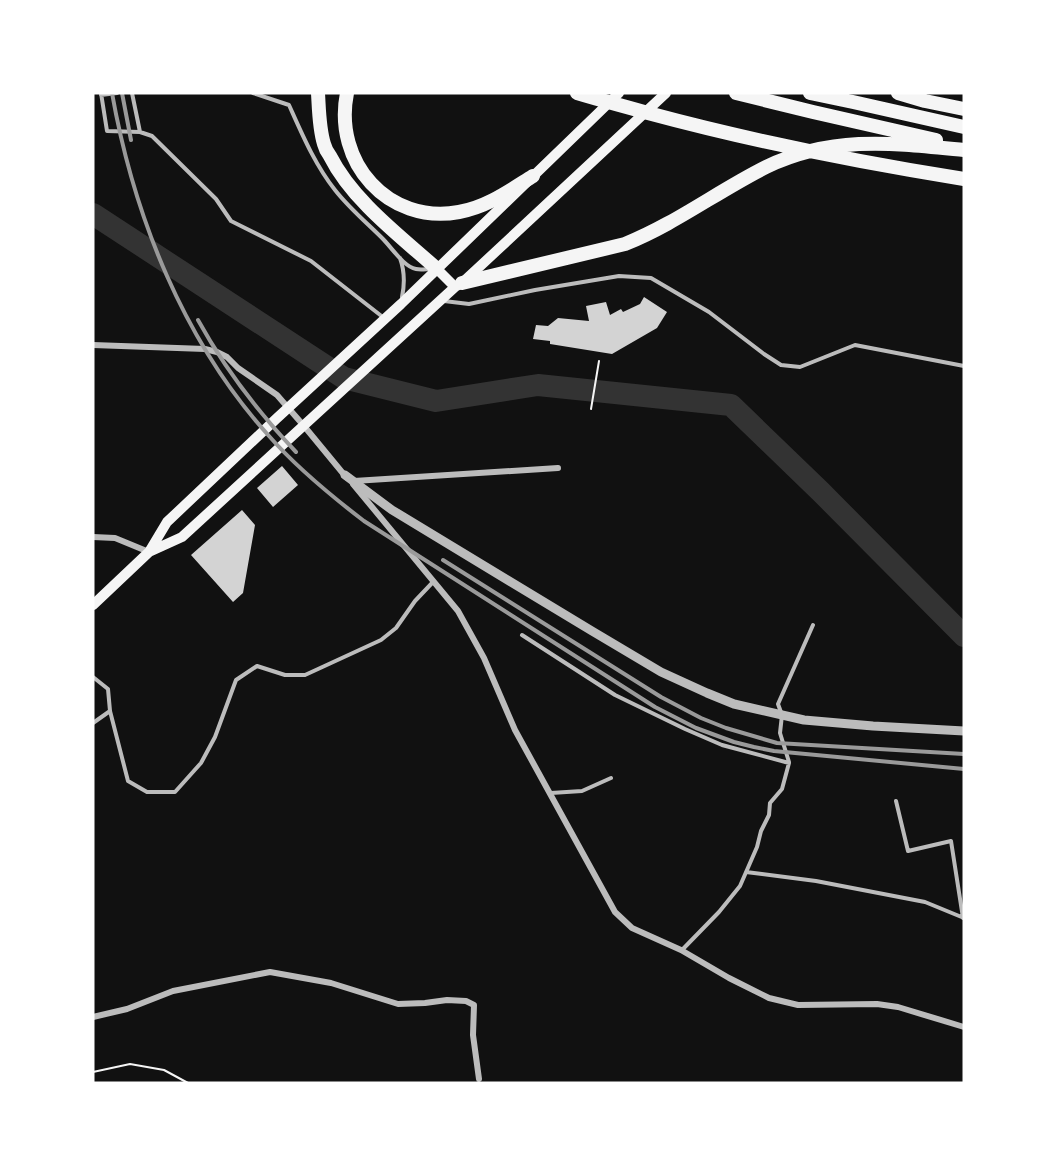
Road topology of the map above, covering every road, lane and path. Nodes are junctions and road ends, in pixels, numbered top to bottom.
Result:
1 (117, 93) edge
2 (132, 93) edge
3 (253, 93) edge
4 (318, 93) edge
5 (347, 93) edge
6 (577, 93) edge
7 (619, 93) edge
8 (666, 93) edge
9 (736, 93) edge
10 (810, 93) edge
11 (898, 93) edge
12 (101, 94) edge
13 (964, 109) edge
14 (964, 127) edge
15 (140, 132) junction
16 (964, 148) edge
17 (533, 176) junction
18 (964, 179) edge
19 (399, 257) junction
20 (437, 269) junction
21 (458, 285) junction
22 (441, 301) junction
23 (401, 304) junction
24 (385, 318) junction
25 (93, 345) edge
26 (599, 361) dead end
27 (964, 366) edge
28 (288, 407) junction
29 (591, 409) dead end
30 (304, 426) junction
31 (558, 468) dead end
32 (345, 475) junction
33 (353, 481) junction
34 (93, 537) edge
35 (149, 552) junction
36 (433, 582) junction
37 (93, 605) edge
38 (813, 625) dead end
39 (522, 634) dead end
40 (93, 676) edge
41 (110, 711) junction
42 (782, 715) junction
43 (93, 723) edge
44 (964, 730) edge
45 (789, 763) junction
46 (611, 778) dead end
47 (550, 794) junction
48 (896, 801) dead end
49 (746, 872) junction
50 (963, 918) edge
51 (681, 950) junction
52 (93, 1017) edge
53 (964, 1027) edge
54 (93, 1072) edge
55 (479, 1079) dead end
56 (188, 1083) edge

1 - 12 lane
2 - 15 lane
3 - 19 lane
4 - 20 highway
5 - 17 highway
6 - 18 highway
7 - 17 main road
8 - 21 main road
9 - 16 highway
10 - 14 highway
11 - 13 highway
12 - 15 lane
15 - 24 lane
16 - 21 highway
17 - 20 main road
19 - 20 lane
19 - 23 lane
20 - 21 main road
20 - 23 main road
21 - 22 main road
22 - 27 lane
22 - 30 main road
23 - 24 main road
24 - 28 main road
25 - 28 street
26 - 29 path
28 - 30 street
28 - 35 main road
30 - 32 street
30 - 35 main road
31 - 33 street
32 - 33 street
32 - 36 street
33 - 42 street
34 - 35 street
35 - 37 main road
36 - 41 lane
36 - 47 street
38 - 42 lane
39 - 45 lane
40 - 41 lane
41 - 43 lane
42 - 44 street
42 - 45 lane
45 - 49 lane
46 - 47 lane
47 - 51 street
48 - 50 lane
49 - 50 lane
49 - 51 lane
51 - 53 street
52 - 55 street
54 - 56 path

